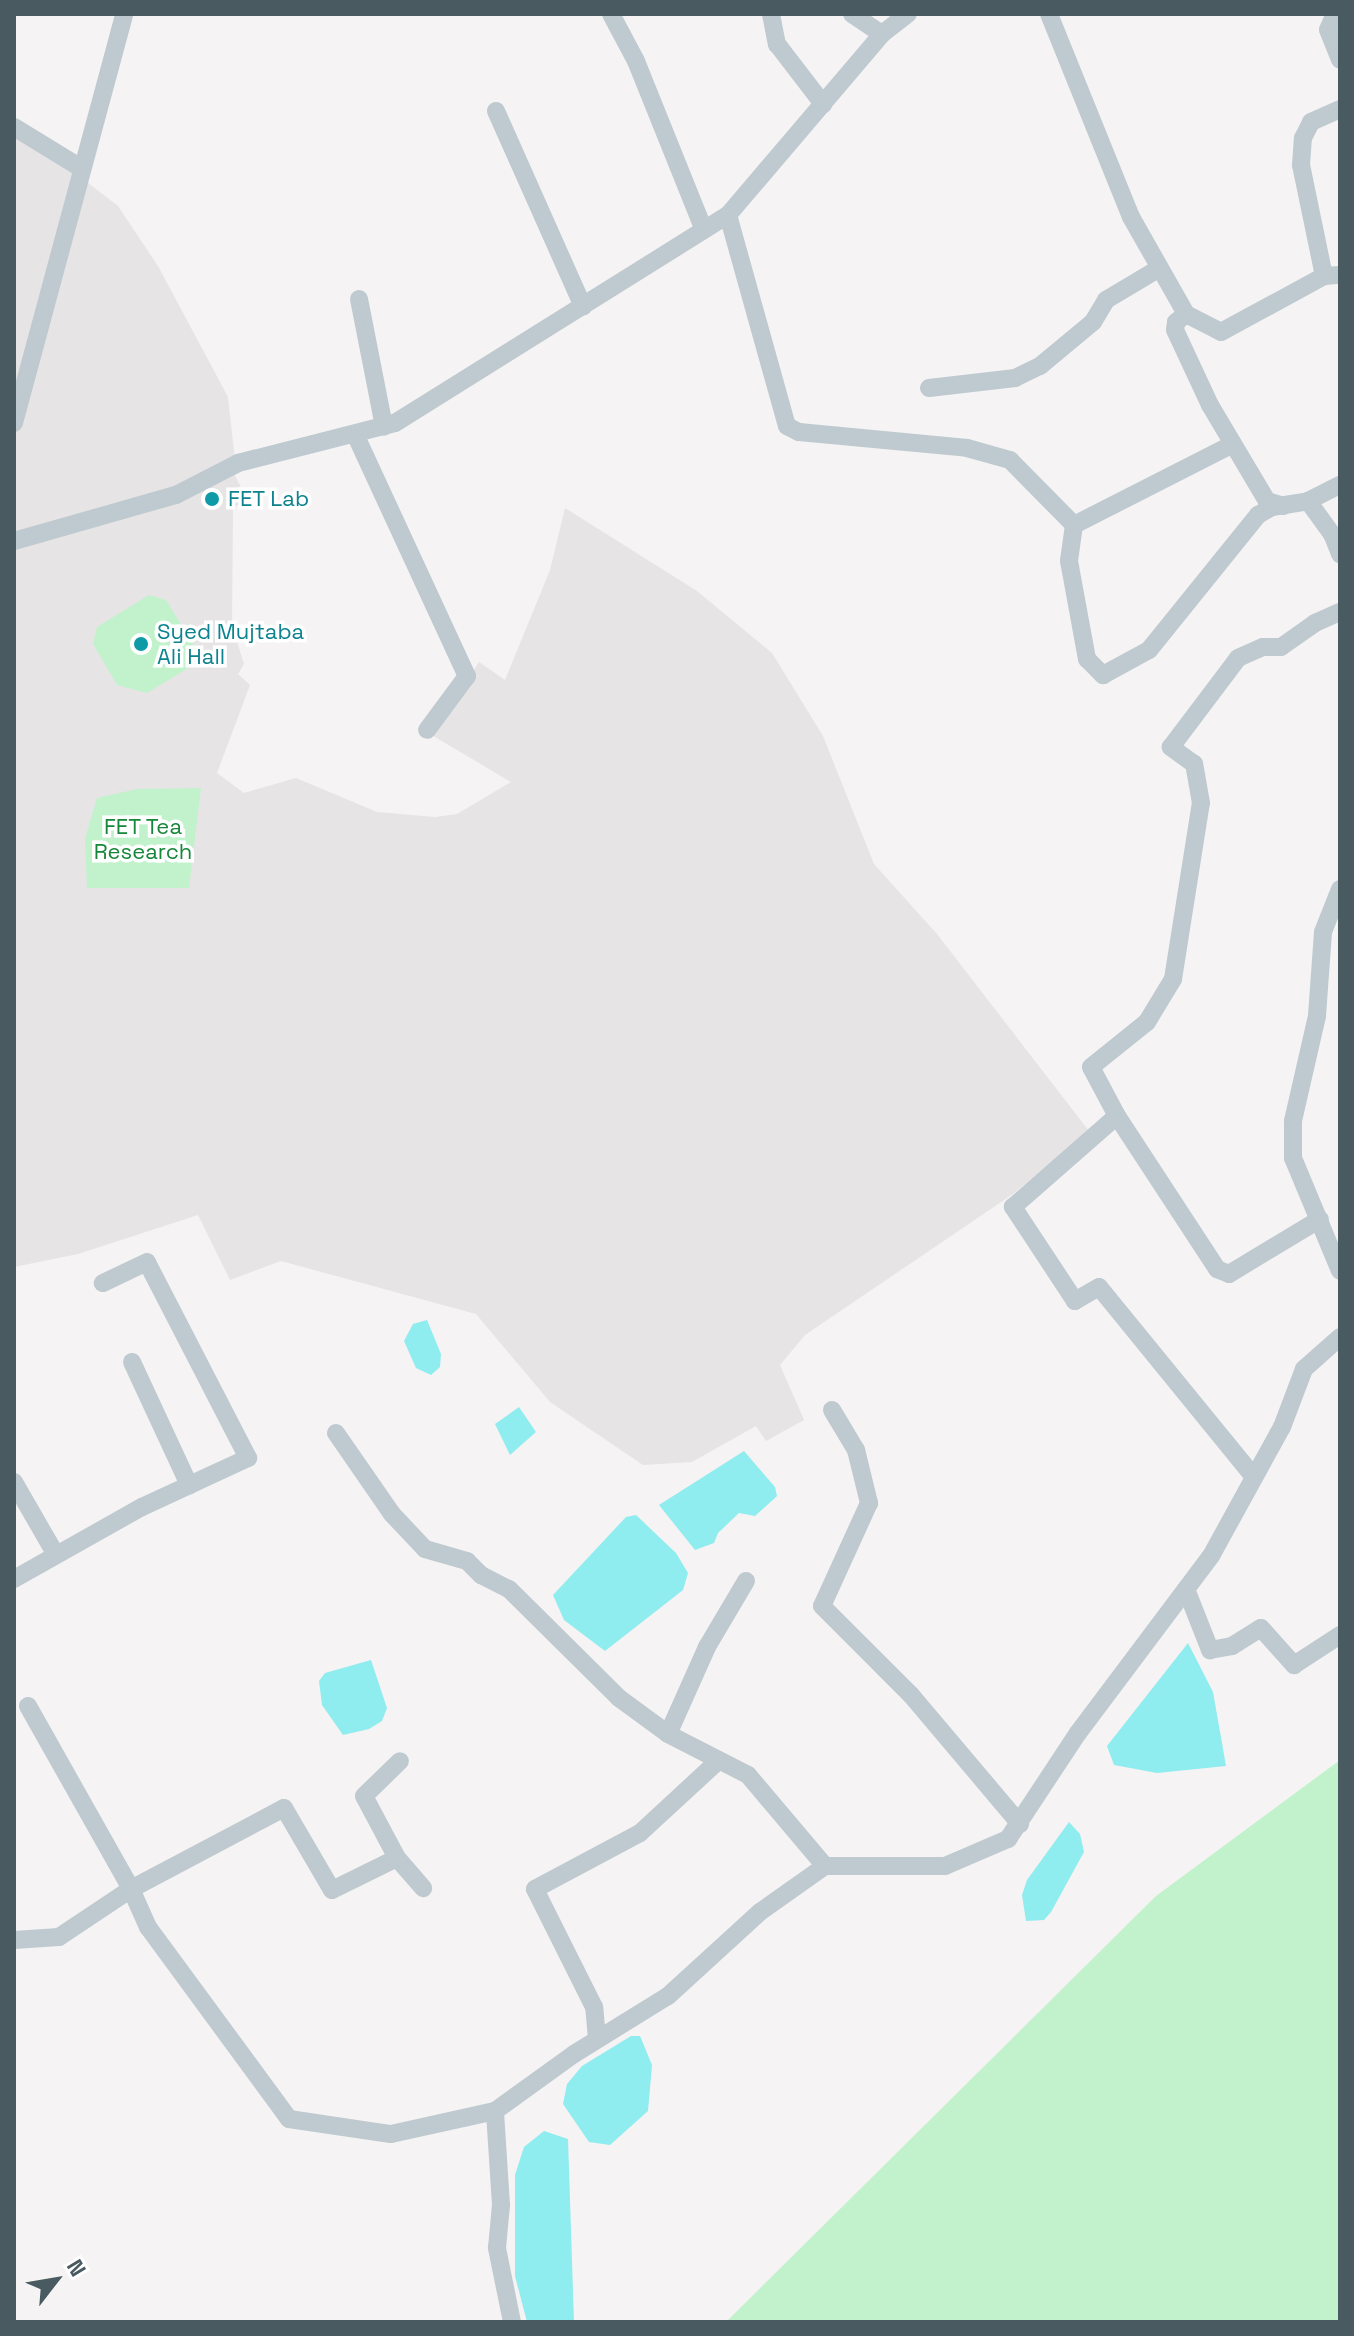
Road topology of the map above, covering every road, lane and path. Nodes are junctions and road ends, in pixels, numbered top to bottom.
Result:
1 (124, 14) edge
2 (611, 14) edge
3 (771, 14) edge
4 (852, 14) edge
5 (908, 14) edge
6 (1049, 14) edge
7 (1335, 14) edge
8 (882, 34) junction
9 (1340, 60) edge
10 (823, 104) junction
11 (1340, 109) edge
12 (496, 111) dead end
13 (14, 127) edge
14 (81, 168) junction
15 (728, 215) junction
16 (704, 230) junction
17 (1158, 269) junction
18 (1332, 275) edge
19 (359, 299) dead end
20 (583, 306) junction
21 (1186, 314) junction
22 (929, 388) dead end
23 (14, 423) edge
24 (384, 427) junction
25 (355, 434) junction
26 (1233, 444) junction
27 (1340, 485) edge
28 (1308, 501) junction
29 (1286, 506) junction
30 (1074, 525) junction
31 (14, 541) edge
32 (1340, 554) edge
33 (1340, 612) edge
34 (427, 730) dead end
35 (1340, 889) edge
36 (1117, 1116) junction
37 (1320, 1219) junction
38 (1340, 1271) edge
39 (103, 1283) dead end
40 (1340, 1337) edge
41 (132, 1362) dead end
42 (832, 1410) dead end
43 (336, 1433) dead end
44 (1254, 1477) junction
45 (14, 1482) edge
46 (189, 1485) junction
47 (56, 1555) junction
48 (14, 1579) edge
49 (746, 1581) dead end
50 (1186, 1589) junction
51 (1340, 1635) edge
52 (28, 1706) dead end
53 (668, 1734) junction
54 (400, 1761) dead end
55 (718, 1761) junction
56 (1020, 1824) junction
57 (397, 1858) junction
58 (825, 1866) junction
59 (423, 1888) dead end
60 (131, 1889) junction
61 (14, 1940) edge
62 (597, 2039) junction
63 (495, 2111) junction
64 (512, 2322) edge

1 - 14 street
2 - 16 street
3 - 10 street
4 - 8 street
5 - 8 street
6 - 17 street
7 - 9 street
8 - 10 street
10 - 15 street
11 - 18 street
12 - 20 street
13 - 14 street
14 - 23 street
15 - 16 street
15 - 30 street
16 - 20 street
17 - 21 street
17 - 22 street
18 - 21 street
19 - 24 street
20 - 24 street
21 - 26 street
24 - 25 street
25 - 31 street
25 - 34 street
26 - 29 street
26 - 30 street
27 - 28 street
28 - 29 street
28 - 32 street
29 - 30 street
33 - 36 street
35 - 37 street
36 - 37 street
36 - 44 street
37 - 38 street
39 - 46 street
40 - 44 street
41 - 46 street
42 - 56 street
43 - 53 street
44 - 50 street
45 - 47 street
46 - 47 street
47 - 48 street
49 - 53 street
50 - 51 street
50 - 56 street
52 - 60 street
53 - 55 street
54 - 57 street
55 - 58 street
55 - 62 street
56 - 58 street
57 - 59 street
57 - 60 street
58 - 62 street
60 - 61 street
60 - 63 street
62 - 63 street
63 - 64 street

